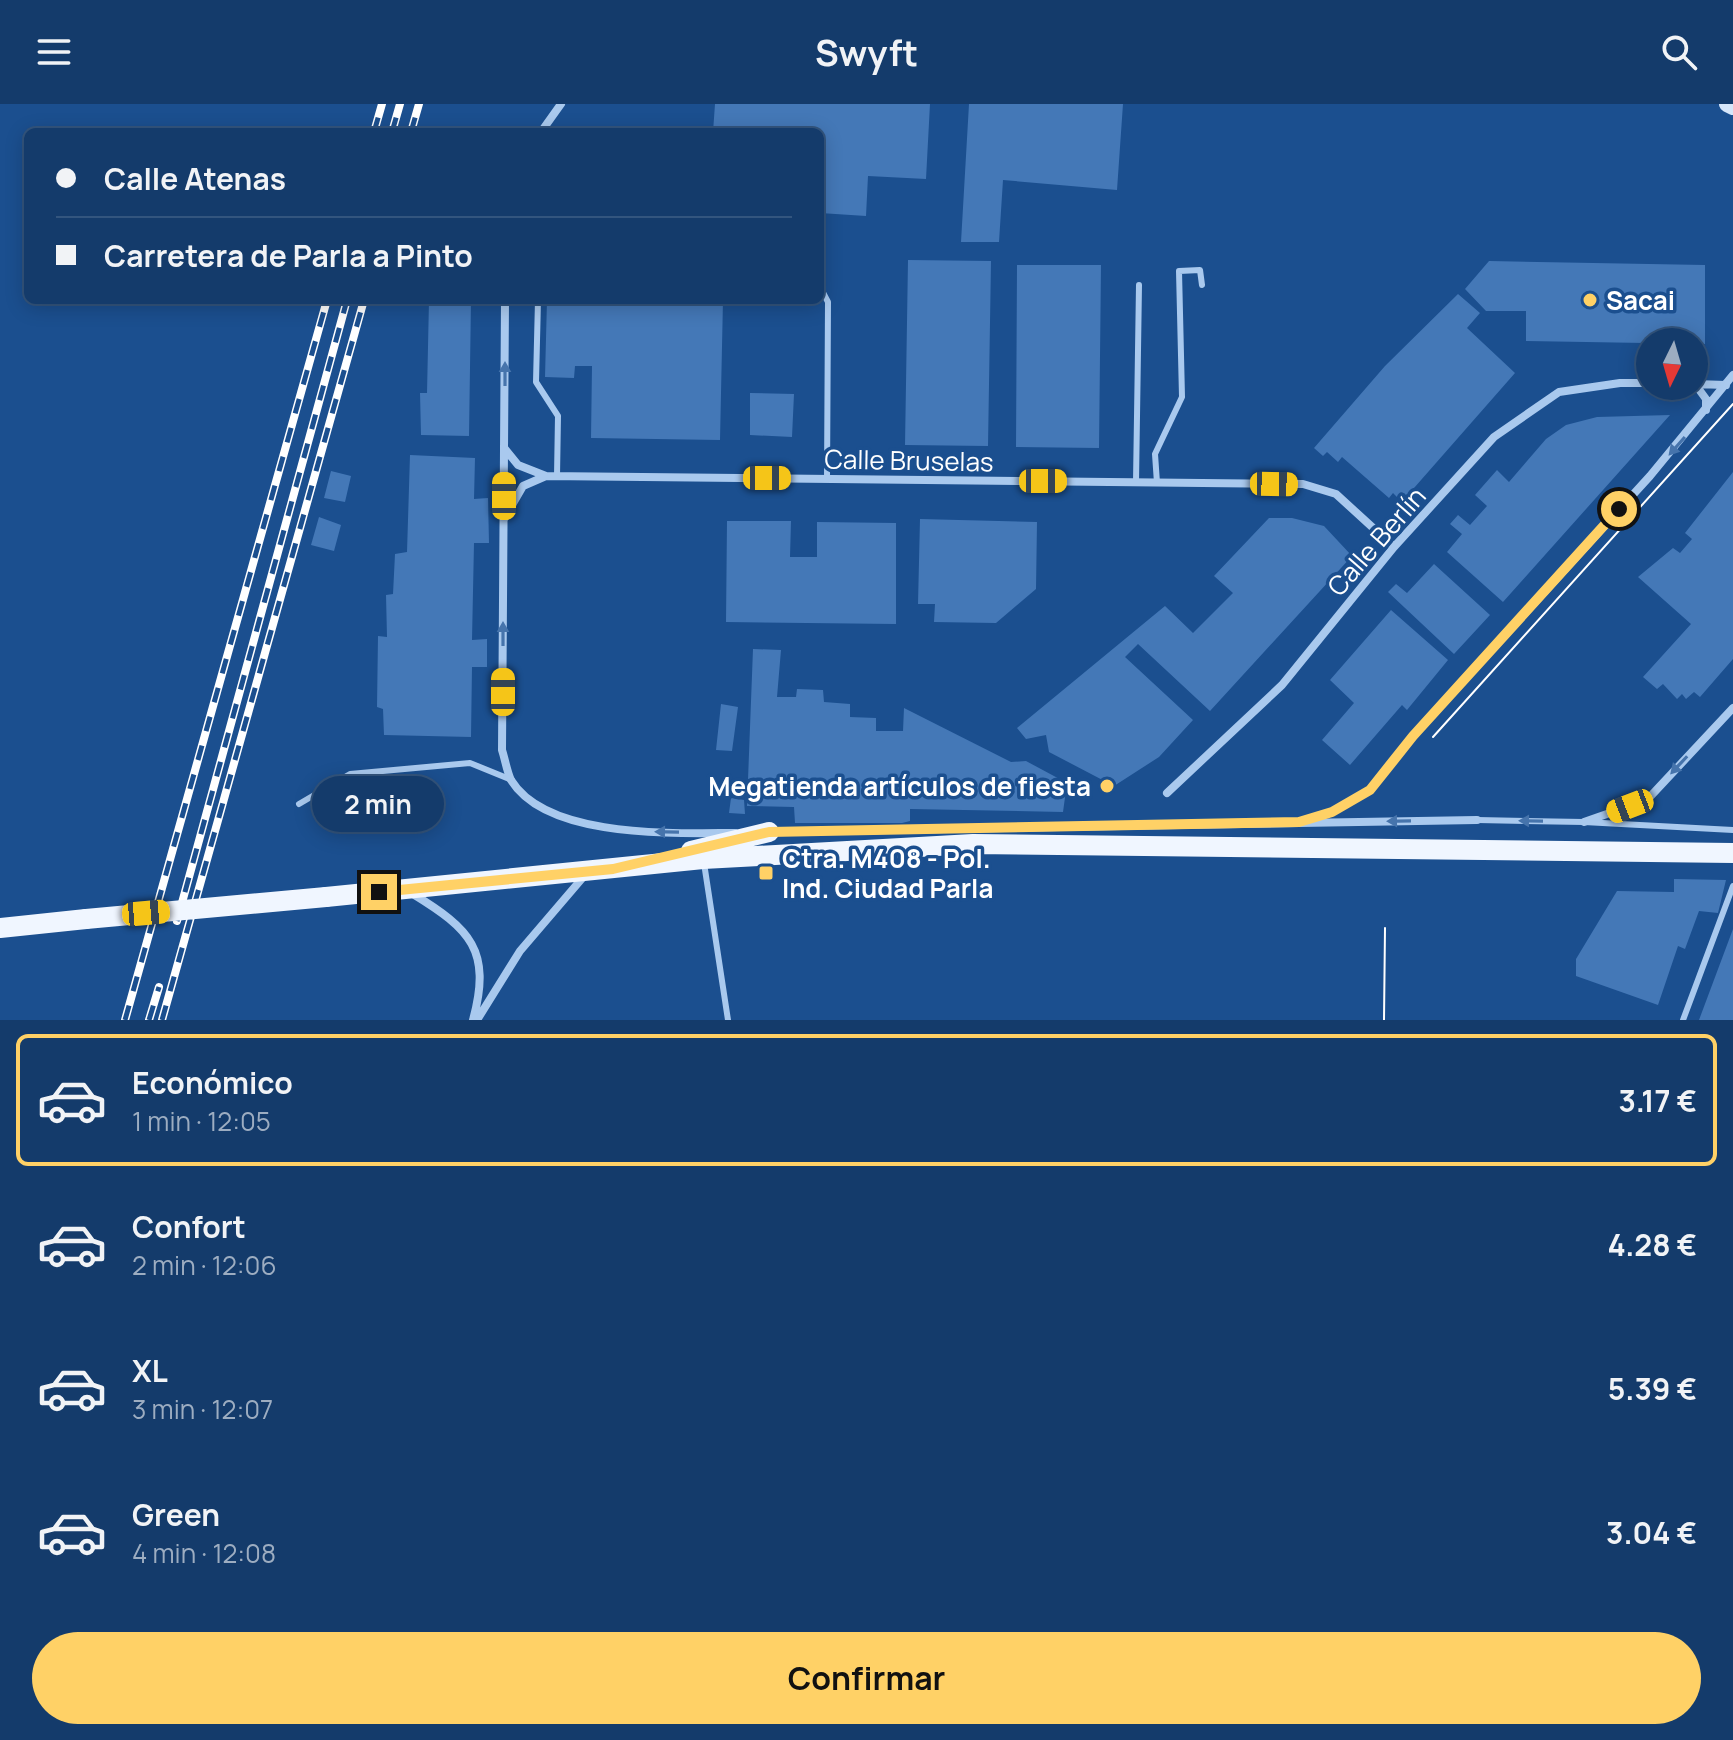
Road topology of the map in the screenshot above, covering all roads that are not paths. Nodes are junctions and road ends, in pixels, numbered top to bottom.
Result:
1 (561, 104) edge
2 (1727, 104) edge
3 (1733, 107) edge
4 (544, 128) edge
5 (1139, 285) dead end
6 (1202, 285) dead end
7 (824, 294) edge
8 (505, 304) edge
9 (538, 304) edge
10 (1733, 375) edge
11 (1636, 383) edge
12 (1708, 384) edge
13 (1726, 385) junction
14 (1706, 400) edge
15 (1706, 411) junction
16 (505, 448) junction
17 (546, 476) junction
18 (557, 476) junction
19 (827, 479) junction
20 (1136, 482) junction
21 (1157, 483) junction
22 (504, 520) junction
23 (1394, 547) junction
24 (1733, 708) edge
25 (512, 780) junction
26 (1167, 793) dead end
27 (299, 804) dead end
28 (1477, 820) joint
29 (1299, 822) junction
30 (1584, 822) junction
31 (1733, 830) edge
32 (769, 832) junction
33 (1733, 853) edge
34 (703, 859) junction
35 (613, 869) junction
36 (589, 871) junction
37 (1733, 886) edge
38 (405, 889) junction
39 (0, 928) edge
40 (475, 1020) edge
41 (728, 1020) edge
42 (1683, 1020) edge

1 - 4 street
2 - 3 street
5 - 20 lane
6 - 21 lane
7 - 19 lane
16 -> 8 street
9 - 18 lane
10 - 13 street
11 - 23 street, Calle Berlín
12 - 13 street
13 - 15 street
14 - 15 street
15 -> 29 street
16 - 17 street
16 - 22 street
17 - 18 street, Calle Bruselas
17 - 22 street
18 - 19 street, Calle Bruselas
19 - 20 street, Calle Bruselas
20 - 21 street, Calle Bruselas
21 - 23 street, Calle Bruselas
25 -> 22 street
23 - 26 street, Calle Berlín
24 -> 30 street
25 - 27 lane
32 -> 25 street
28 -> 29 street
30 -> 28 lane
29 - 32 street
30 - 31 lane
32 - 35 main road
33 - 34 main road
34 - 35 main road
34 - 41 lane
35 - 36 main road
36 - 38 main road
36 - 40 street
37 - 42 lane
38 - 39 main road, bridge
38 - 40 street

